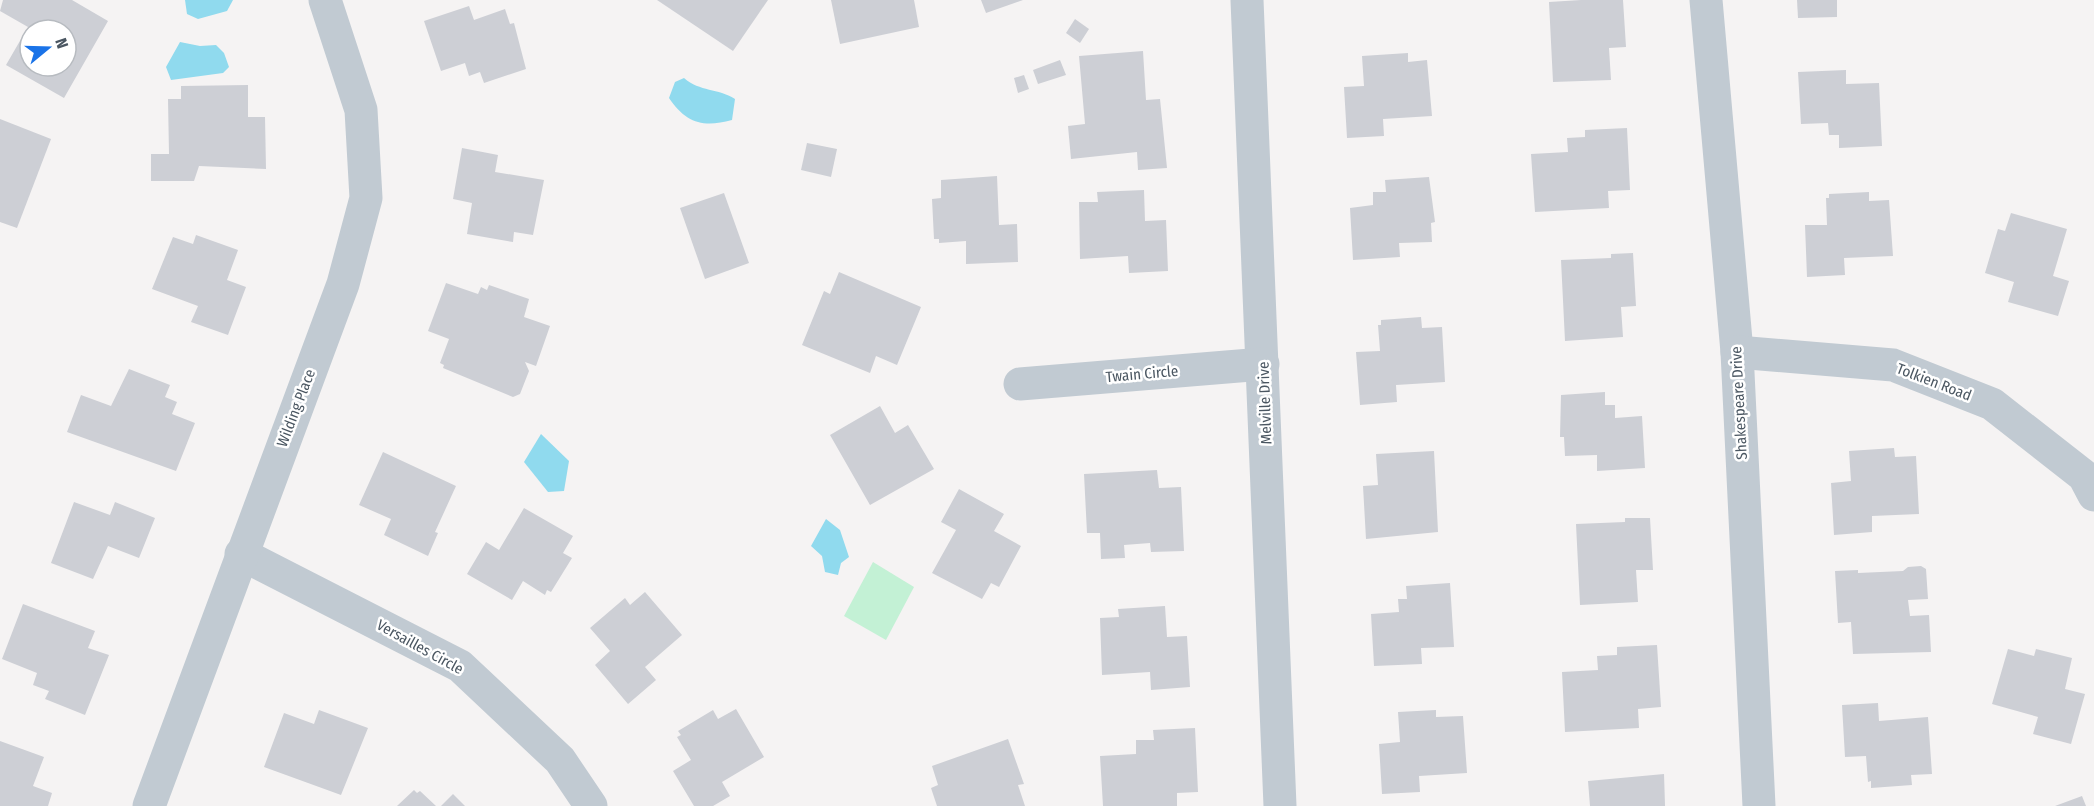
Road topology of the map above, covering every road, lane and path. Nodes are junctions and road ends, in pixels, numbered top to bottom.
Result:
1 (325, 0) edge
2 (1247, 0) edge
3 (1706, 0) edge
4 (1737, 352) junction
5 (1263, 364) junction
6 (1020, 384) dead end
7 (2094, 495) edge
8 (241, 554) junction
9 (148, 806) edge
10 (591, 806) edge
11 (1280, 806) edge
12 (1760, 806) edge

1 - 8 street, Wilding Place
2 - 5 street, Melville Drive
3 - 4 street, Shakespeare Drive
4 - 7 street, Tolkien Road
4 - 12 street, Shakespeare Drive
5 - 6 street, Twain Circle
5 - 11 street, Melville Drive
8 - 9 street, Wilding Place
8 - 10 street, Versailles Circle

